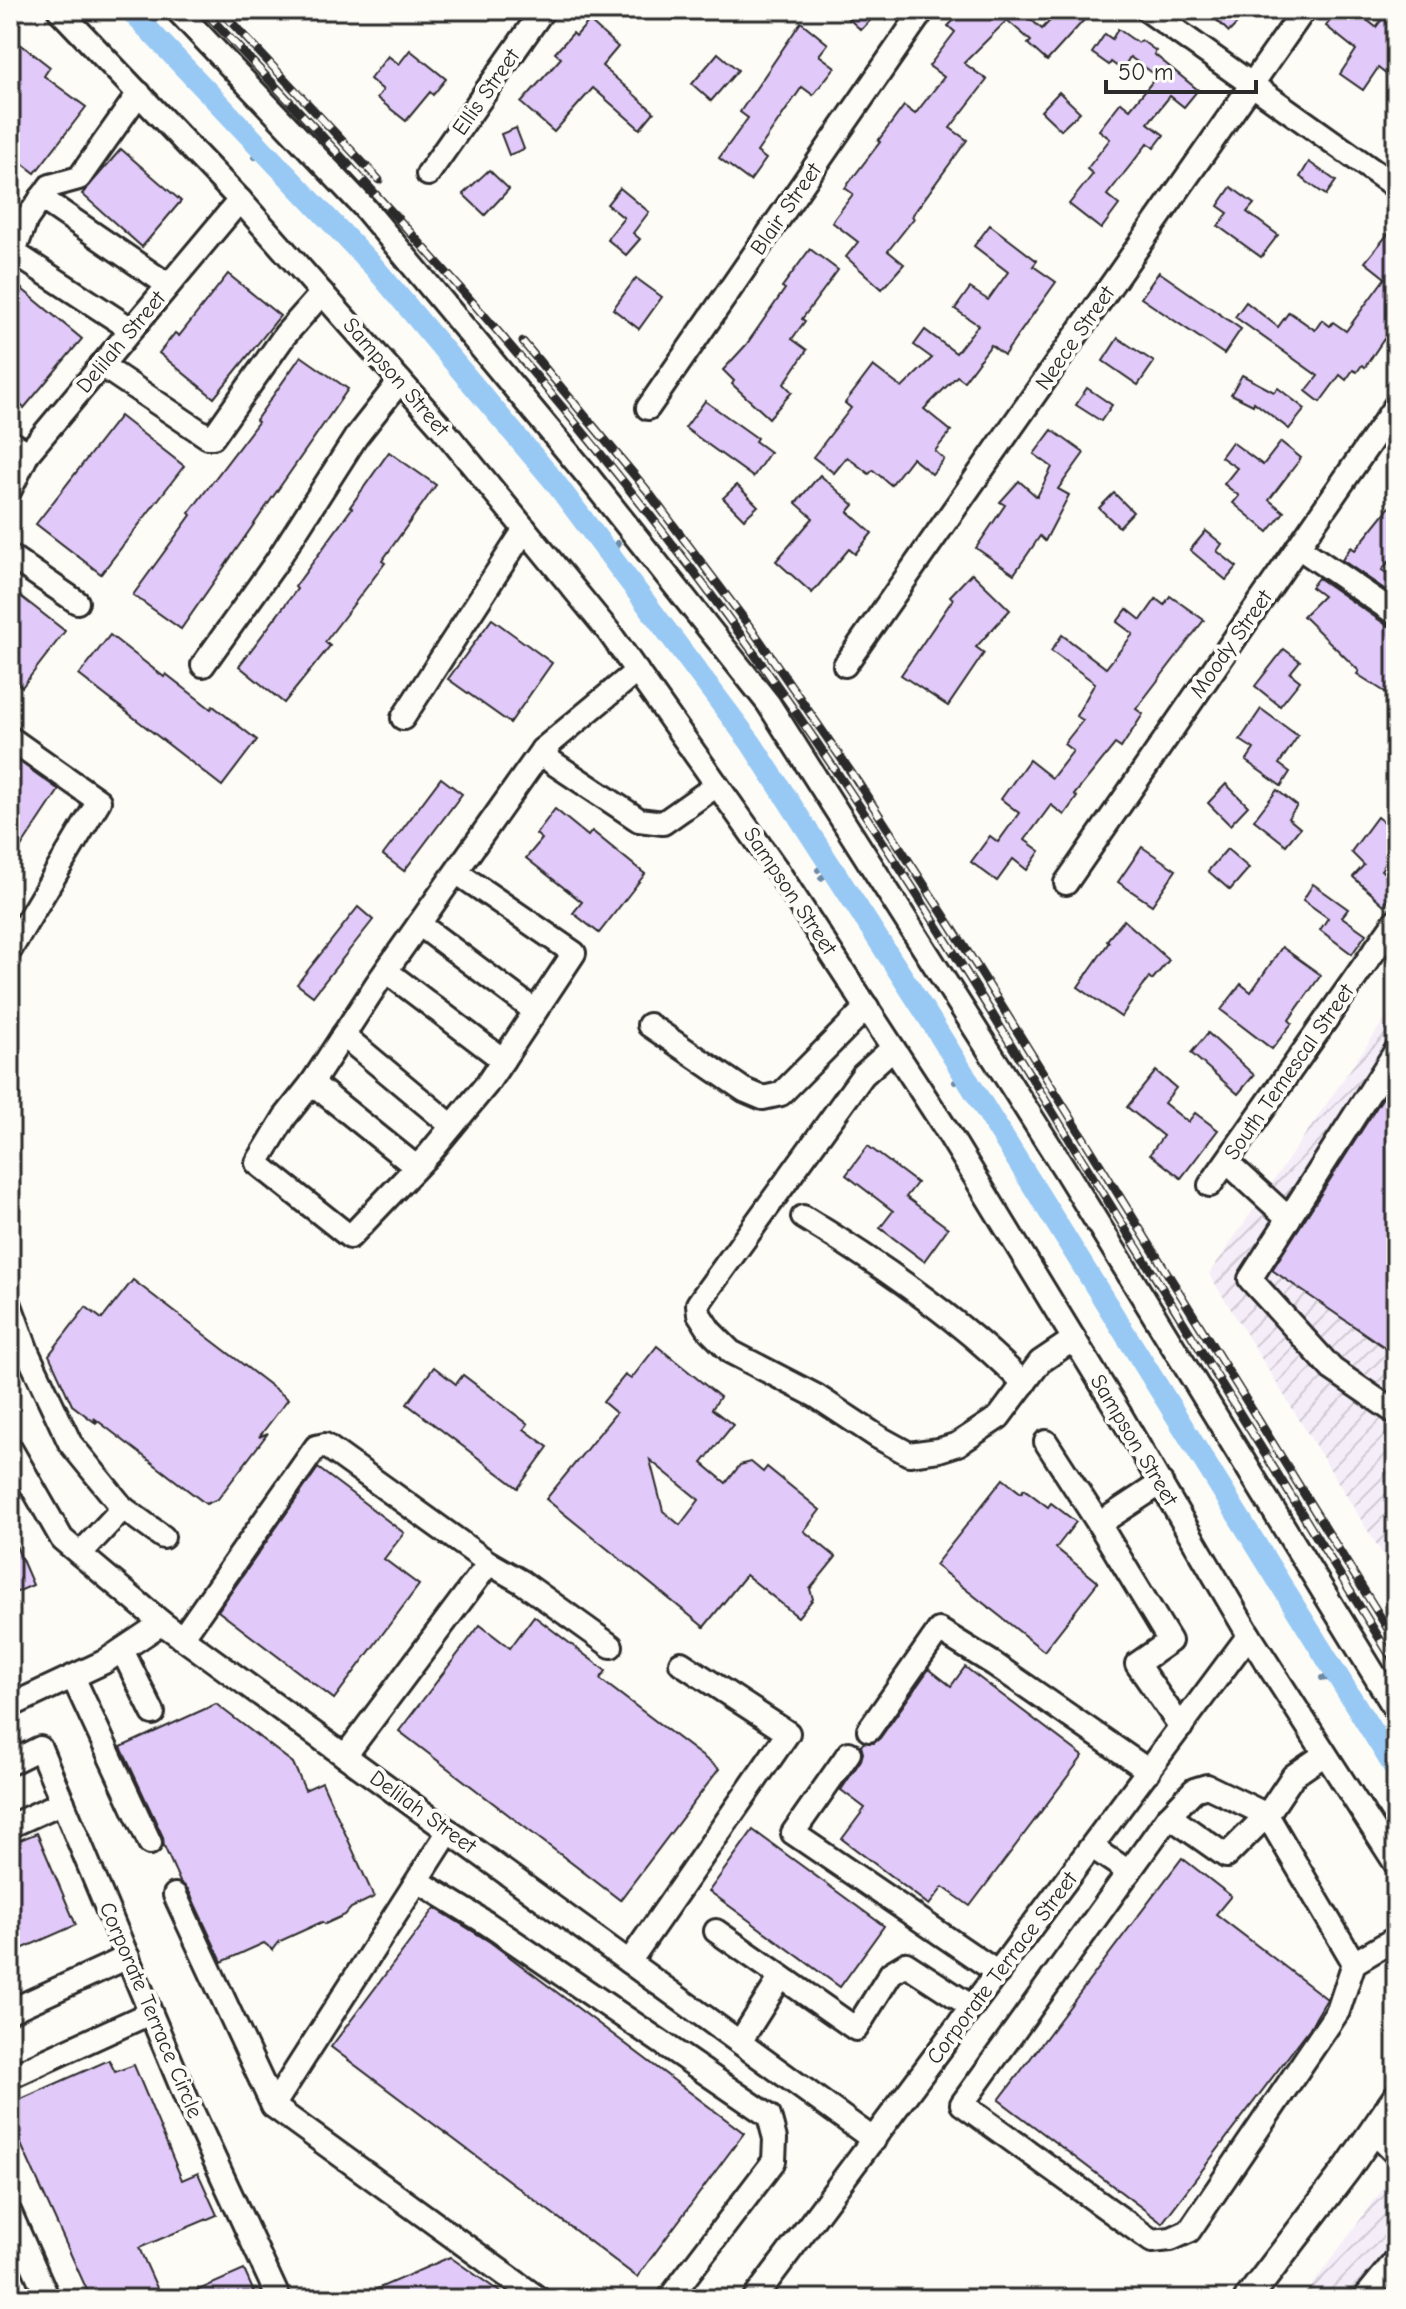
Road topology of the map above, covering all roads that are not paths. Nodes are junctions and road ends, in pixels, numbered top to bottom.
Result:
1 (59, 10) edge
2 (177, 10) edge
3 (543, 10) edge
4 (923, 10) edge
5 (1147, 10) edge
6 (1304, 10) edge
7 (1252, 84) junction
8 (139, 93) junction
9 (428, 174) dead end
10 (1396, 187) edge
11 (41, 198) junction
12 (240, 200) junction
13 (12, 249) edge
14 (168, 285) junction
15 (322, 293) junction
16 (131, 329) junction
17 (101, 365) junction
18 (400, 381) junction
19 (1396, 405) edge
20 (648, 408) dead end
21 (19, 448) edge
22 (10, 490) edge
23 (525, 529) junction
24 (1298, 547) junction
25 (10, 556) edge
26 (77, 602) dead end
27 (1396, 614) edge
28 (203, 665) dead end
29 (845, 665) dead end
30 (637, 671) junction
31 (403, 718) dead end
32 (10, 738) edge
33 (542, 750) junction
34 (717, 785) junction
35 (456, 872) junction
36 (1066, 883) dead end
37 (1396, 920) edge
38 (419, 924) junction
39 (10, 950) edge
40 (386, 971) junction
41 (867, 1007) junction
42 (535, 1011) junction
43 (649, 1025) dead end
44 (343, 1035) junction
45 (893, 1048) junction
46 (1396, 1051) edge
47 (503, 1060) junction
48 (312, 1083) junction
49 (452, 1126) junction
50 (1227, 1162) junction
51 (416, 1167) junction
52 (1210, 1185) dead end
53 (803, 1217) dead end
54 (1289, 1219) junction
55 (10, 1305) edge
56 (1074, 1339) junction
57 (1024, 1384) junction
58 (1396, 1413) edge
59 (1046, 1442) dead end
60 (10, 1448) edge
61 (1161, 1483) junction
62 (123, 1508) junction
63 (1099, 1524) junction
64 (163, 1537) dead end
65 (80, 1554) junction
66 (489, 1563) junction
67 (162, 1623) junction
68 (1249, 1635) junction
69 (182, 1638) junction
70 (611, 1646) dead end
71 (122, 1650) junction
72 (681, 1663) dead end
73 (73, 1677) junction
74 (10, 1706) edge
75 (1396, 1710) edge
76 (153, 1713) dead end
77 (1181, 1727) junction
78 (869, 1730) dead end
79 (849, 1753) dead end
80 (1325, 1754) junction
81 (345, 1756) junction
82 (10, 1763) edge
83 (1149, 1771) junction
84 (63, 1802) junction
85 (1267, 1815) junction
86 (1169, 1816) junction
87 (10, 1826) edge
88 (449, 1831) junction
89 (150, 1843) dead end
90 (1092, 1847) junction
91 (1396, 1864) edge
92 (1129, 1872) junction
93 (418, 1881) junction
94 (175, 1895) dead end
95 (716, 1931) dead end
96 (1396, 1938) edge
97 (128, 1957) junction
98 (629, 1962) junction
99 (1354, 1963) junction
100 (998, 1973) junction
101 (781, 1977) junction
102 (972, 2007) junction
103 (10, 2011) edge
104 (150, 2013) junction
105 (740, 2042) junction
106 (10, 2077) edge
107 (1396, 2098) edge
108 (273, 2106) junction
109 (1373, 2131) junction
110 (874, 2140) junction
111 (1396, 2154) edge
112 (10, 2213) edge
113 (1396, 2260) edge
114 (48, 2299) edge
115 (279, 2299) edge
116 (539, 2299) edge
117 (669, 2299) edge
118 (754, 2299) edge
119 (1248, 2299) edge
120 (1364, 2299) edge

1 - 8 street, Sampson Street
2 - 75 street
3 - 9 street, Ellis Street
4 - 20 street, Blair Street
5 - 7 street
6 - 7 street, Neece Street
7 - 10 street
7 - 29 street, Neece Street
8 - 11 street
8 - 12 street, Sampson Street
11 - 13 street
11 - 14 street
12 - 14 street, Delilah Street
12 - 15 street, Sampson Street
13 - 16 street
14 - 16 street, Delilah Street
15 - 17 street
15 - 18 street, Sampson Street
16 - 17 street, Delilah Street
17 - 21 street, Delilah Street
18 - 23 street, Sampson Street
18 - 28 street
19 - 24 street, Moody Street
21 - 22 street, Delilah Street
23 - 30 street, Sampson Street
23 - 31 street
24 - 27 street
24 - 36 street, Moody Street
25 - 26 street
30 - 33 street
30 - 34 street, Sampson Street
32 - 39 street
33 - 34 street
33 - 35 street
34 - 41 street, Sampson Street
35 - 38 street
35 - 42 street
37 - 50 street, South Temescal Street
38 - 40 street
38 - 42 street
40 - 44 street
40 - 47 street
41 - 43 street
41 - 45 street, Sampson Street
42 - 47 street
44 - 48 street
44 - 49 street
45 - 56 street, Sampson Street
45 - 57 street
46 - 54 street
47 - 49 street
48 - 51 street
48 - 51 street
49 - 51 street
50 - 52 street, South Temescal Street
50 - 54 street
53 - 57 street
54 - 58 street
55 - 62 street
56 - 57 street
56 - 61 street, Sampson Street
59 - 63 street
60 - 65 street, Delilah Street
61 - 63 street
61 - 68 street, Sampson Street
62 - 64 street
62 - 65 street
63 - 77 street
65 - 67 street, Delilah Street
66 - 69 street
66 - 70 street
66 - 81 street
67 - 69 street, Delilah Street
67 - 71 street
68 - 77 street, Corporate Terrace Street
68 - 80 street, Sampson Street
69 - 81 street, Delilah Street
71 - 73 street
71 - 76 street
72 - 98 street
73 - 74 street
73 - 89 street
77 - 83 street, Corporate Terrace Street
78 - 83 street
79 - 100 street
80 - 85 street
80 - 91 street, Sampson Street
81 - 88 street, Delilah Street
82 - 84 street, Corporate Terrace Circle
83 - 90 street, Corporate Terrace Street
84 - 87 street
84 - 97 street, Corporate Terrace Circle
85 - 86 street
85 - 86 street
85 - 99 street
86 - 92 street
88 - 93 street
88 - 98 street, Delilah Street
90 - 92 street
90 - 100 street, Corporate Terrace Street
92 - 99 street
93 - 108 street
93 - 117 street
94 - 108 street
95 - 101 street
96 - 99 street
97 - 103 street
97 - 104 street, Corporate Terrace Circle
98 - 105 street, Delilah Street
100 - 102 street, Corporate Terrace Street
101 - 102 street
101 - 105 street
102 - 110 street, Corporate Terrace Street
104 - 106 street
104 - 115 street, Corporate Terrace Circle
105 - 110 street, Delilah Street
107 - 109 main road
108 - 116 street
109 - 111 street
109 - 119 main road
110 - 118 street, Corporate Terrace Street
112 - 114 street
113 - 120 street

